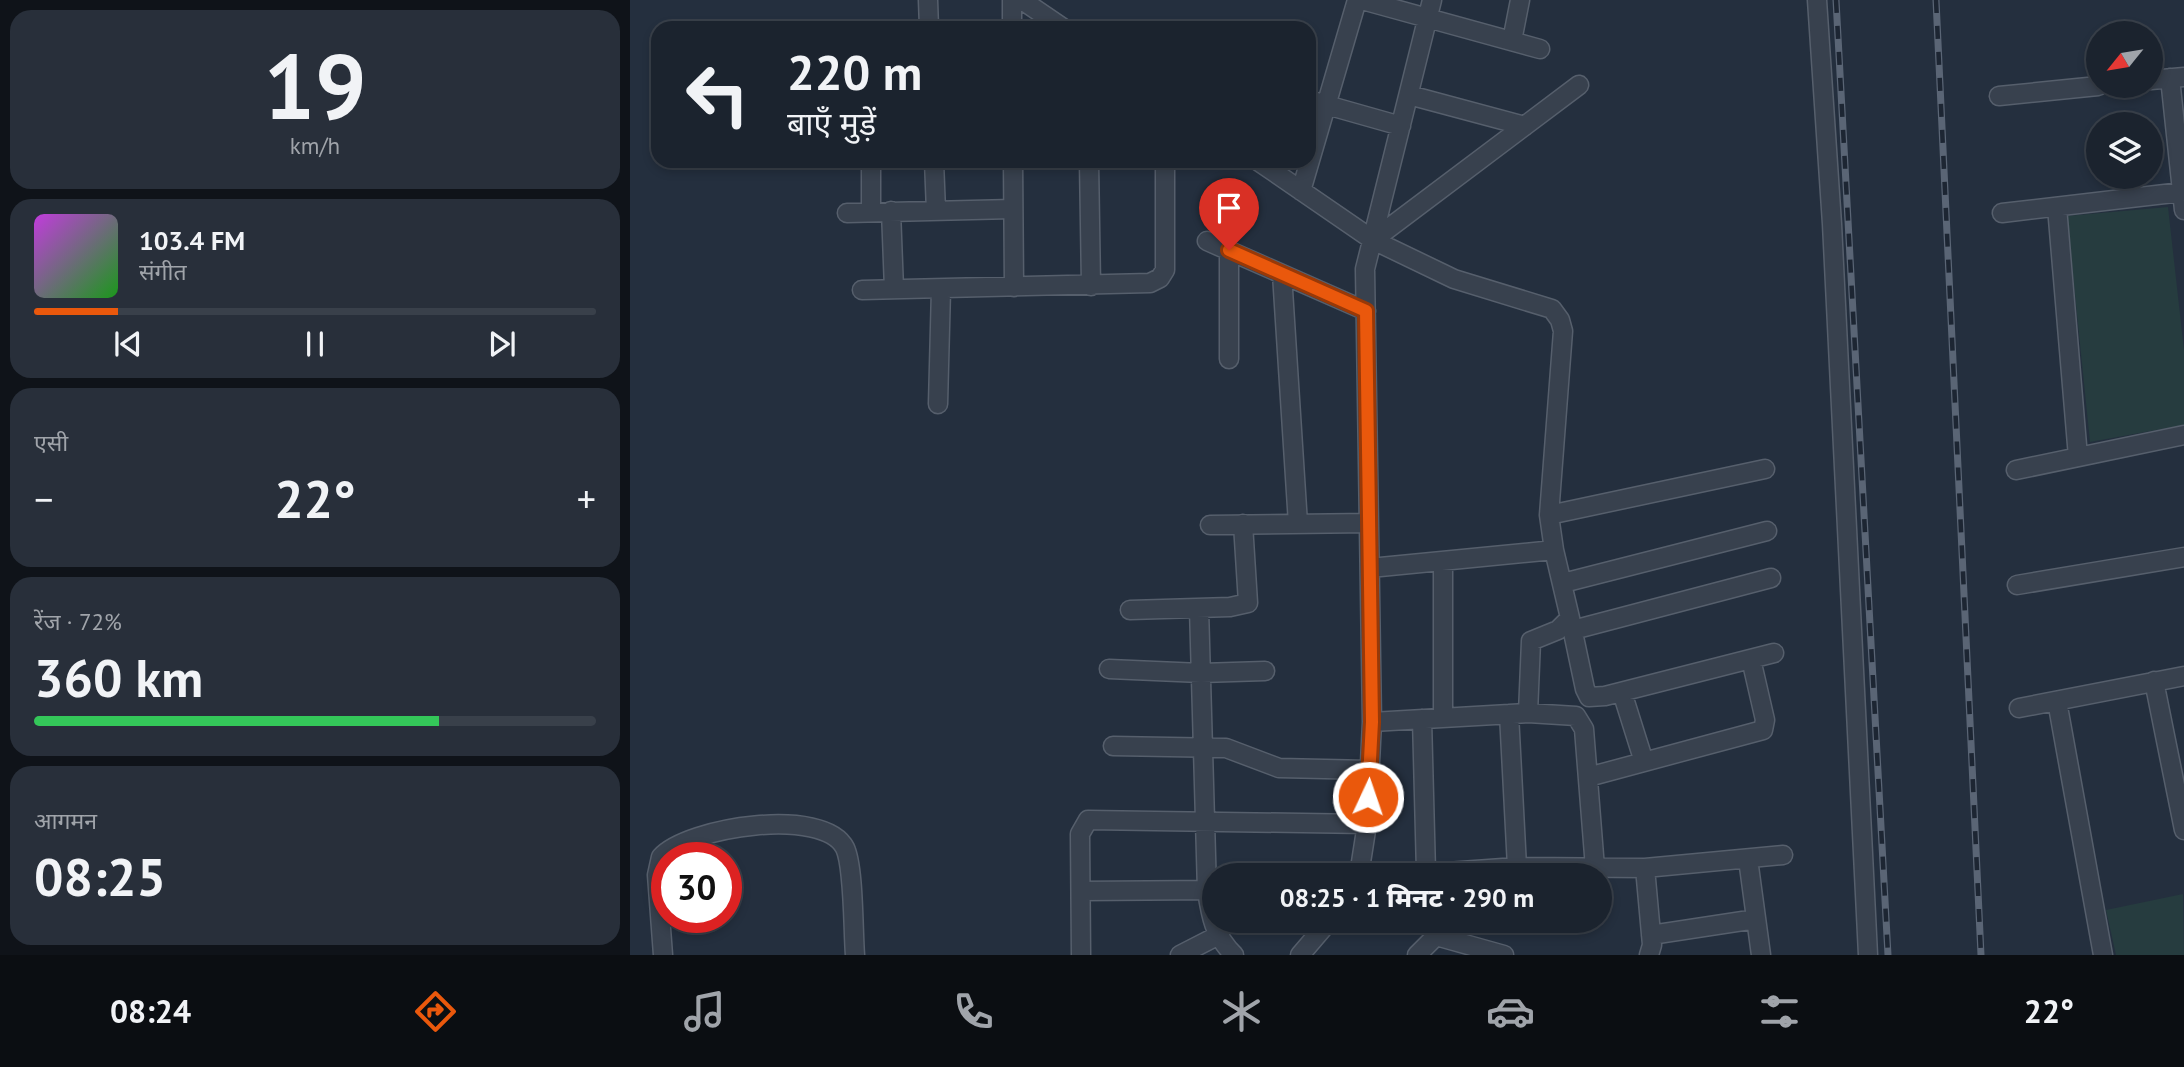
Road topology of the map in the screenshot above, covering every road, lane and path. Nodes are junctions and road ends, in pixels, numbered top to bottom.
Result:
1 (928, 0) edge
2 (1012, 0) edge
3 (1022, 0) edge
4 (1359, 0) edge
5 (1432, 0) edge
6 (1520, 0) edge
7 (1817, 0) edge
8 (1428, 19) junction
9 (929, 21) edge
10 (1012, 21) edge
11 (1053, 21) edge
12 (1512, 41) junction
13 (1540, 49) dead end
14 (2177, 78) edge
15 (1579, 85) dead end
16 (2086, 87) edge
17 (1409, 94) junction
18 (1999, 96) dead end
19 (1317, 102) edge
20 (1525, 125) junction
21 (1401, 126) junction
22 (871, 168) edge
23 (934, 168) edge
24 (1013, 168) edge
25 (1089, 168) edge
26 (1165, 168) edge
27 (1268, 168) edge
28 (1305, 168) edge
29 (1301, 191) junction
30 (2183, 201) edge
31 (2057, 206) junction
32 (1013, 209) junction
33 (891, 211) junction
34 (936, 211) junction
35 (871, 212) junction
36 (847, 213) dead end
37 (2002, 213) dead end
38 (1373, 240) junction
39 (1207, 241) dead end
40 (1229, 250) junction
41 (1282, 274) junction
42 (1091, 286) junction
43 (1014, 287) junction
44 (894, 289) junction
45 (941, 289) junction
46 (862, 290) dead end
47 (1366, 311) junction
48 (1229, 359) dead end
49 (938, 404) dead end
50 (2184, 435) edge
51 (2078, 457) junction
52 (1765, 469) dead end
53 (2016, 470) dead end
54 (1549, 515) junction
55 (1369, 523) junction
56 (1243, 524) junction
57 (1298, 524) junction
58 (1210, 525) dead end
59 (1768, 531) dead end
60 (1554, 550) junction
61 (2184, 557) edge
62 (1443, 561) junction
63 (1370, 568) junction
64 (1771, 578) dead end
65 (1563, 583) junction
66 (2017, 586) dead end
67 (1199, 608) junction
68 (1130, 610) dead end
69 (1572, 624) junction
70 (1774, 653) dead end
71 (1751, 659) junction
72 (1109, 669) dead end
73 (1265, 671) dead end
74 (1201, 673) junction
75 (2184, 676) edge
76 (2154, 681) junction
77 (1622, 692) junction
78 (2057, 701) junction
79 (2019, 708) dead end
80 (1528, 713) junction
81 (1509, 714) junction
82 (1443, 718) junction
83 (1422, 719) junction
84 (1372, 722) junction
85 (1113, 746) dead end
86 (1203, 746) junction
87 (1644, 762) junction
88 (1370, 770) junction
89 (1588, 777) junction
90 (1207, 821) junction
91 (1367, 824) junction
92 (2184, 830) edge
93 (1783, 855) dead end
94 (1748, 859) junction
95 (1209, 863) edge
96 (1361, 863) edge
97 (1426, 863) edge
98 (1517, 863) edge
99 (1595, 863) edge
100 (1612, 868) edge
101 (1645, 868) junction
102 (1202, 890) edge
103 (1081, 891) junction
104 (1756, 919) junction
105 (1216, 933) edge
106 (1319, 933) edge
107 (1651, 935) junction
108 (1217, 936) junction
109 (663, 955) edge
110 (855, 955) edge
111 (1081, 955) edge
112 (1180, 955) edge
113 (1234, 955) edge
114 (1300, 955) edge
115 (1417, 955) edge
116 (1504, 955) edge
117 (1649, 955) edge
118 (1761, 955) edge
119 (1868, 955) edge
120 (2103, 955) edge

1 - 9 street
2 - 10 street
3 - 11 street
4 - 8 street
4 - 19 street
5 - 8 street
6 - 12 street
7 - 119 street
8 - 12 street
8 - 17 street
12 - 13 street
14 - 30 street
15 - 20 street
16 - 18 street
17 - 20 street
17 - 21 street
19 - 21 street
20 - 38 street
21 - 38 street
22 - 35 street
23 - 34 street
24 - 32 street
25 - 42 street
26 - 42 street
27 - 29 street
28 - 29 street
29 - 38 street
30 - 31 street
31 - 37 street
31 - 51 street
32 - 34 street
32 - 43 street
33 - 34 street
33 - 35 street
33 - 44 street
35 - 36 street
38 - 47 street
38 - 54 street
39 - 40 street
40 - 41 street
40 - 48 street
41 - 47 street
41 - 57 street
42 - 43 street
43 - 45 street
44 - 45 street
44 - 46 street
45 - 49 street
47 - 55 street
50 - 51 street
51 - 53 street
52 - 54 street
54 - 60 street
55 - 57 street
55 - 63 street
56 - 57 street
56 - 58 street
56 - 67 street
59 - 65 street
60 - 62 street
60 - 65 street
61 - 66 street
62 - 63 street
62 - 82 street
63 - 84 street
64 - 69 street
65 - 69 street
67 - 68 street
67 - 74 street
69 - 77 street
69 - 80 street
70 - 71 street
71 - 77 street
71 - 87 street
72 - 74 street
73 - 74 street
74 - 86 street
75 - 76 street
76 - 78 street
76 - 92 street
77 - 87 street
78 - 79 street
78 - 120 street
80 - 81 street
80 - 89 street
81 - 82 street
81 - 98 street
82 - 83 street
83 - 84 street
83 - 97 street
84 - 88 street
85 - 86 street
86 - 88 street
86 - 90 street
87 - 89 street
88 - 91 street
89 - 99 street
90 - 91 street
90 - 95 street
90 - 103 street
91 - 96 street
93 - 94 street
94 - 101 street
94 - 104 street
100 - 101 street
101 - 107 street
102 - 103 street
103 - 111 street
104 - 107 street
104 - 118 street
105 - 108 street
106 - 114 street
107 - 117 street
108 - 112 street
108 - 113 street
109 - 110 street
115 - 116 street

